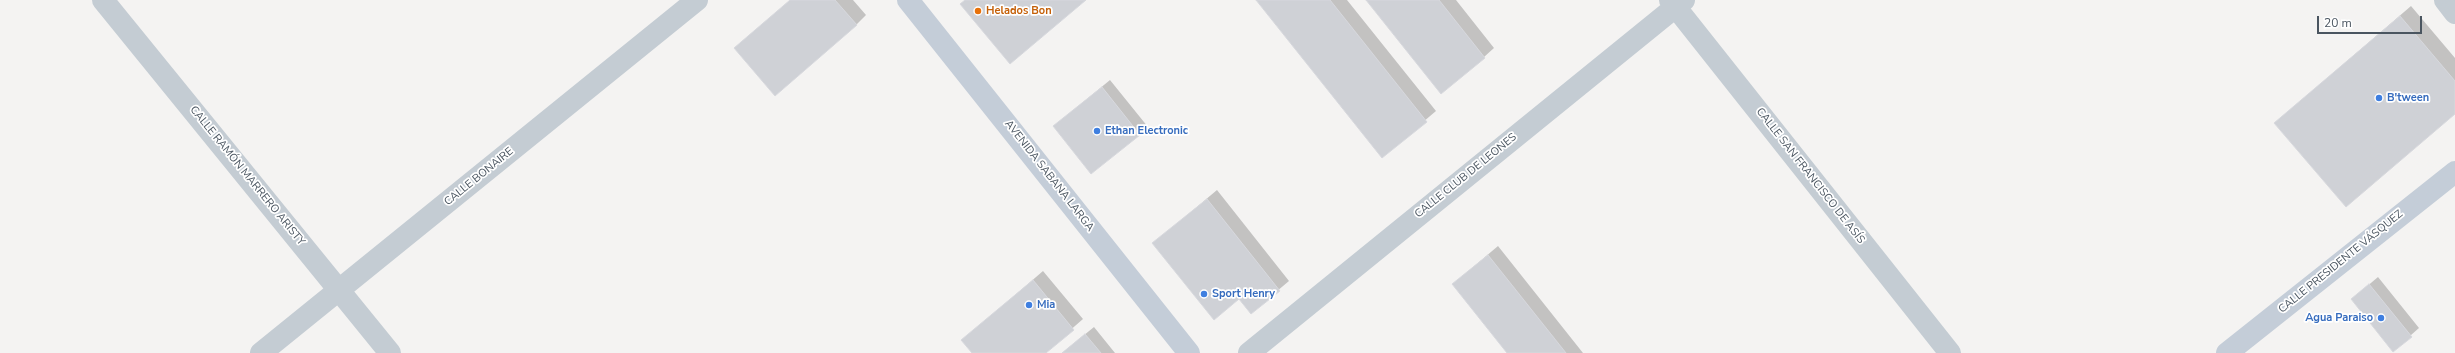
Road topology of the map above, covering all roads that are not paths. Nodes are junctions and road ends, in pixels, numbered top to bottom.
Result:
1 (103, 0) edge
2 (697, 0) edge
3 (908, 0) edge
4 (2445, 0) edge
5 (1676, 2) edge
6 (2455, 14) edge
7 (2455, 172) edge
8 (340, 290) junction
9 (261, 353) edge
10 (390, 353) edge
11 (1189, 353) edge
12 (1249, 353) edge
13 (1950, 353) edge
14 (2227, 353) edge

1 - 8 street, CALLE RAMÓN MARRERO ARISTY
2 - 8 street, CALLE BONAIRE
3 - 11 main road, AVENIDA SABANA LARGA
4 - 6 street
5 - 12 street, CALLE CLUB DE LEONES
5 - 13 street, CALLE SAN FRANCISCO DE ASÍS
7 - 14 main road, CALLE PRESIDENTE VÁSQUEZ
8 - 9 street, CALLE BONAIRE
8 - 10 street, CALLE RAMÓN MARRERO ARISTY

